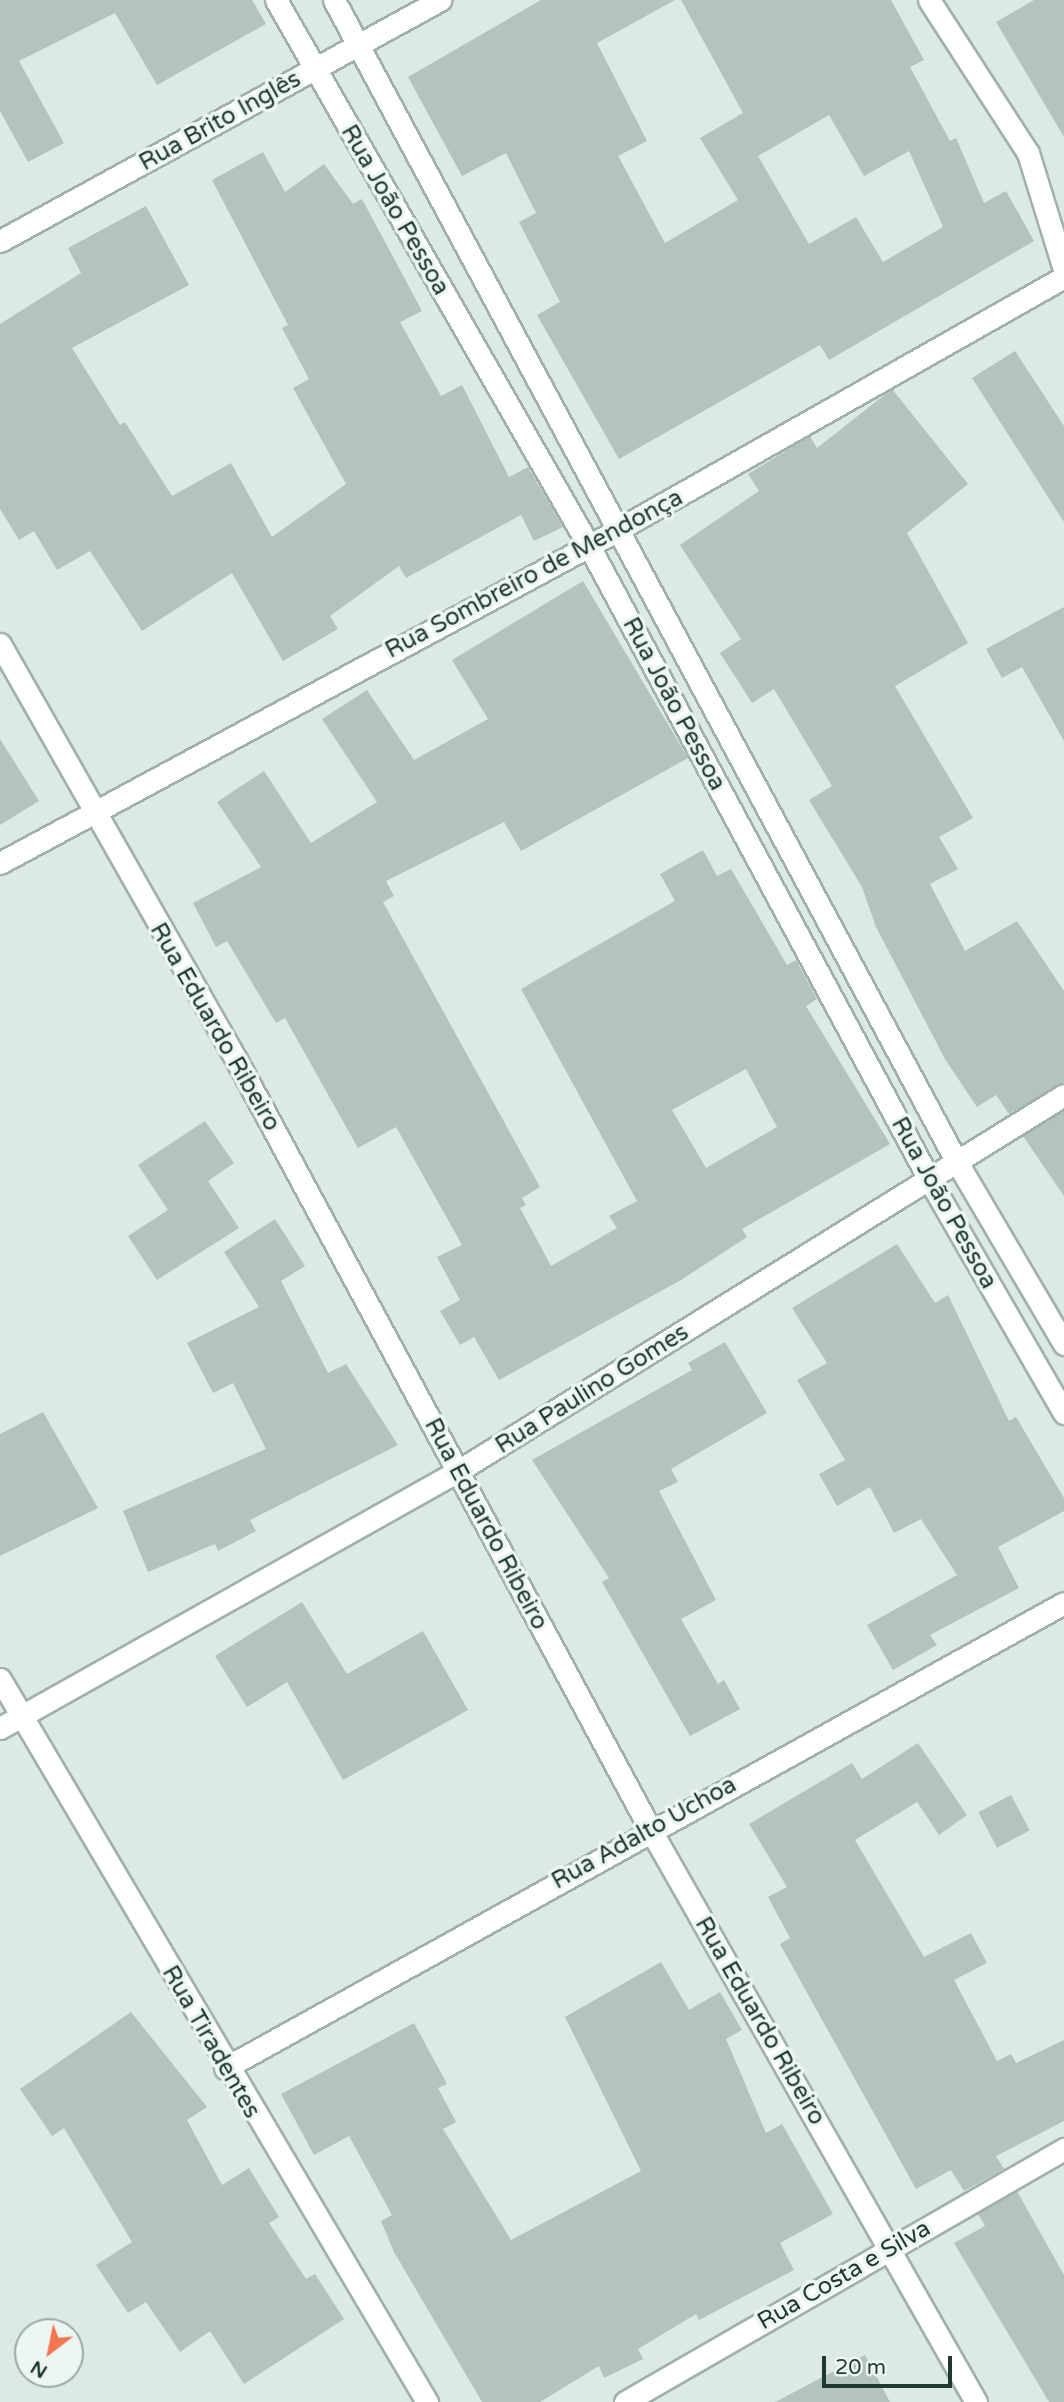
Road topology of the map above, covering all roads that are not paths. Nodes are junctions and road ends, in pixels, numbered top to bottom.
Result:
1 (276, 0) edge
2 (334, 0) edge
3 (440, 0) edge
4 (929, 0) edge
5 (359, 45) junction
6 (313, 70) junction
7 (0, 241) edge
8 (1064, 268) edge
9 (1064, 277) edge
10 (623, 529) junction
11 (589, 546) junction
12 (0, 644) edge
13 (90, 811) junction
14 (0, 863) edge
15 (1064, 1095) edge
16 (958, 1164) junction
17 (930, 1181) junction
18 (1064, 1344) edge
19 (1064, 1413) edge
20 (458, 1471) junction
21 (1064, 1603) edge
22 (0, 1679) edge
23 (23, 1716) junction
24 (0, 1728) edge
25 (650, 1829) junction
26 (225, 2068) junction
27 (1064, 2149) edge
28 (892, 2246) junction
29 (427, 2402) edge
30 (625, 2402) edge
31 (976, 2402) edge

1 - 6 street, Rua João Pessoa
2 - 5 street, Rua João Pessoa
3 - 5 street, Rua Brito Inglês
4 - 8 street
5 - 6 street, Rua Brito Inglês
5 - 10 street, Rua João Pessoa
6 - 7 street, Rua Brito Inglês
6 - 11 street, Rua João Pessoa
9 - 10 street, Rua Sombreiro de Mendonça
10 - 11 street, Rua Sombreiro de Mendonça
10 - 16 street, Rua João Pessoa
11 - 13 street, Rua Sombreiro de Mendonça
11 - 17 street, Rua João Pessoa
12 - 13 street, Rua Eduardo Ribeiro
13 - 14 street, Rua Sombreiro de Mendonça
13 - 20 street, Rua Eduardo Ribeiro
15 - 16 street, Rua Paulino Gomes
16 - 17 street, Rua Paulino Gomes
16 - 18 street, Rua João Pessoa
17 - 19 street, Rua João Pessoa
17 - 20 street, Rua Paulino Gomes
20 - 23 street, Rua Paulino Gomes
20 - 25 street, Rua Eduardo Ribeiro
21 - 25 street, Rua Adalto Uchoa
22 - 23 street, Rua Tiradentes
23 - 24 street, Rua Paulino Gomes
23 - 26 street, Rua Tiradentes
25 - 26 street, Rua Adalto Uchoa
25 - 28 street, Rua Eduardo Ribeiro
26 - 29 street, Rua Tiradentes
27 - 28 street, Rua Costa e Silva
28 - 30 street, Rua Costa e Silva
28 - 31 street, Rua Eduardo Ribeiro

